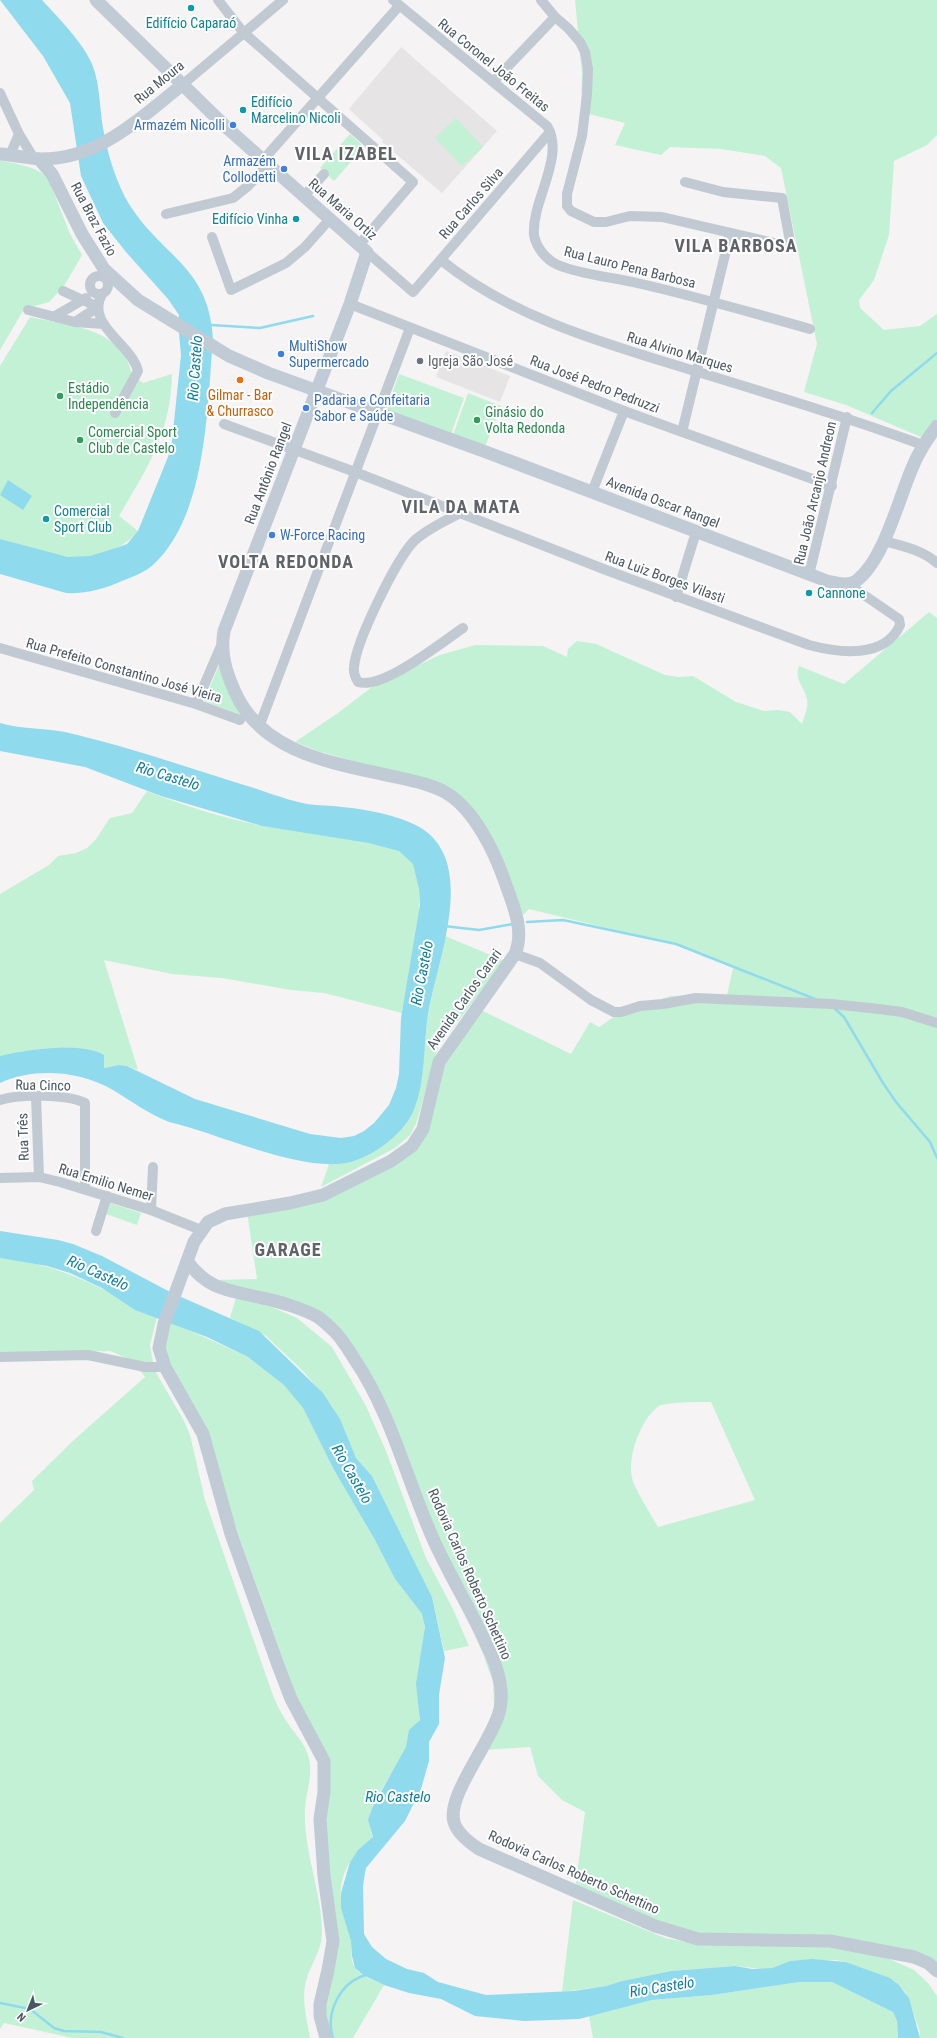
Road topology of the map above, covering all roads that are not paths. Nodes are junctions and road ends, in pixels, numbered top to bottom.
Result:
1 (96, 0) edge
2 (218, 0) edge
3 (283, 0) edge
4 (541, 0) edge
5 (396, 3) edge
6 (555, 17) junction
7 (243, 32) junction
8 (493, 82) junction
9 (182, 85) junction
10 (0, 93) edge
11 (317, 97) junction
12 (550, 132) junction
13 (19, 134) junction
14 (5, 154) edge
15 (36, 158) junction
16 (266, 163) junction
17 (324, 174) dead end
18 (685, 182) dead end
19 (304, 196) junction
20 (166, 214) dead end
21 (330, 218) junction
22 (730, 234) junction
23 (212, 237) dead end
24 (363, 248) junction
25 (441, 260) junction
26 (99, 270) junction
27 (112, 282) junction
28 (91, 289) junction
29 (63, 291) dead end
30 (413, 292) joint
31 (102, 294) junction
32 (82, 301) junction
33 (714, 303) junction
34 (350, 304) junction
35 (98, 307) junction
36 (28, 310) dead end
37 (55, 316) junction
38 (75, 322) junction
39 (103, 324) junction
40 (410, 328) junction
41 (810, 329) dead end
42 (698, 372) junction
43 (316, 390) junction
44 (624, 411) junction
45 (115, 413) dead end
46 (376, 413) junction
47 (847, 417) junction
48 (224, 424) dead end
49 (937, 426) edge
50 (682, 432) junction
51 (923, 445) junction
52 (294, 449) junction
53 (355, 472) junction
54 (832, 486) junction
55 (592, 492) junction
56 (458, 514) junction
57 (696, 532) junction
58 (884, 540) junction
59 (937, 563) edge
60 (810, 575) junction
61 (848, 584) junction
62 (676, 597) junction
63 (464, 628) dead end
64 (221, 646) junction
65 (0, 648) edge
66 (196, 704) junction
67 (240, 720) dead end
68 (259, 727) junction
69 (515, 954) junction
70 (937, 1023) edge
71 (36, 1097) junction
72 (0, 1100) edge
73 (153, 1168) dead end
74 (39, 1177) junction
75 (0, 1178) edge
76 (85, 1189) junction
77 (107, 1196) junction
78 (151, 1210) junction
79 (201, 1230) junction
80 (96, 1231) dead end
81 (188, 1261) junction
82 (0, 1357) edge
83 (165, 1367) junction
84 (937, 1971) edge
85 (326, 2038) edge

1 - 9 main road, Rua Maria Ortiz
2 - 7 street
3 - 7 street, Rua Moura
4 - 6 street
5 - 8 street, Rua Coronel João Freitas
5 - 11 street
6 - 8 street
6 - 22 street
7 - 9 street, Rua Moura
7 - 11 street
8 - 12 street, Rua Coronel João Freitas
9 - 15 main road, Rua Moura
9 - 16 main road, Rua Maria Ortiz
10 - 13 street
11 - 16 street
11 - 24 street
12 - 25 street, Rua Carlos Silva
12 - 33 street, Rua Lauro Pena Barbosa
13 - 14 street
13 - 15 street
14 - 15 main road, Rua Moura
15 - 26 main road, Rua Braz Fazio
16 - 19 main road, Rua Maria Ortiz
16 - 20 street
17 - 19 street
18 - 22 street
19 - 21 main road, Rua Maria Ortiz
21 - 23 street
21 - 24 main road, Rua Maria Ortiz
22 - 33 street
24 - 30 street, Rua Maria Ortiz
24 - 34 main road, Rua Antônio Rangel
25 - 30 street, Rua Carlos Silva
25 - 42 street, Rua Alvino Marques
26 - 27 main road, Rua Braz Fazio
26 - 28 street
27 - 31 street
27 - 43 main road, Rua Braz Fazio
28 - 31 street
28 - 32 street
29 - 32 street
31 - 35 street
32 - 35 street
32 - 37 street
33 - 41 street, Rua Lauro Pena Barbosa
33 - 42 street
34 - 40 street, Rua José Pedro Pedruzzi
34 - 43 main road, Rua Antônio Rangel
35 - 38 street
35 - 39 street
36 - 37 street
37 - 38 street
38 - 39 street
39 - 45 street
40 - 44 street, Rua José Pedro Pedruzzi
40 - 46 street
42 - 47 street, Rua Alvino Marques
42 - 50 street
43 - 46 main road, Avenida Oscar Rangel
43 - 52 main road, Rua Antônio Rangel
44 - 50 street, Rua José Pedro Pedruzzi
44 - 55 street
46 - 53 street
46 - 55 main road, Avenida Oscar Rangel
47 - 51 street, Rua Alvino Marques
47 - 54 street, Rua João Arcanjo Andreon
48 - 52 street, Rua Luiz Borges Vilasti
49 - 51 main road
50 - 54 street, Rua José Pedro Pedruzzi
51 - 58 main road
52 - 53 street, Rua Luiz Borges Vilasti
52 - 64 main road, Rua Antônio Rangel
53 - 56 street, Rua Luiz Borges Vilasti
53 - 68 street
54 - 60 street, Rua João Arcanjo Andreon
55 - 57 main road, Avenida Oscar Rangel
56 - 62 street, Rua Luiz Borges Vilasti
56 - 63 street
57 - 60 main road, Avenida Oscar Rangel
57 - 62 street
58 - 59 street
58 - 61 main road
60 - 61 main road, Avenida Oscar Rangel
61 - 62 street, Rua Luiz Borges Vilasti
64 - 66 street, Rua Antônio Rangel
64 - 68 main road, Avenida Carlos Carari
65 - 66 street, Rua Prefeito Constantino José Vieira
66 - 67 street, Rua Prefeito Constantino José Vieira
68 - 69 main road, Avenida Carlos Carari
69 - 70 street
69 - 79 main road, Avenida Carlos Carari
71 - 72 street, Rua Cinco
71 - 74 street, Rua Três
71 - 76 street, Rua Cinco
73 - 78 street
74 - 75 street, Rua Emilio Nemer
74 - 76 street, Rua Emilio Nemer
76 - 77 street, Rua Emilio Nemer
77 - 78 street, Rua Emilio Nemer
77 - 80 street
78 - 79 street, Rua Emilio Nemer
79 - 81 main road, Avenida Carlos Carari
81 - 83 main road, Avenida Carlos Carari
81 - 84 main road, Rodovia Carlos Roberto Schettino
82 - 83 street
83 - 85 main road, Avenida Carlos Carari

